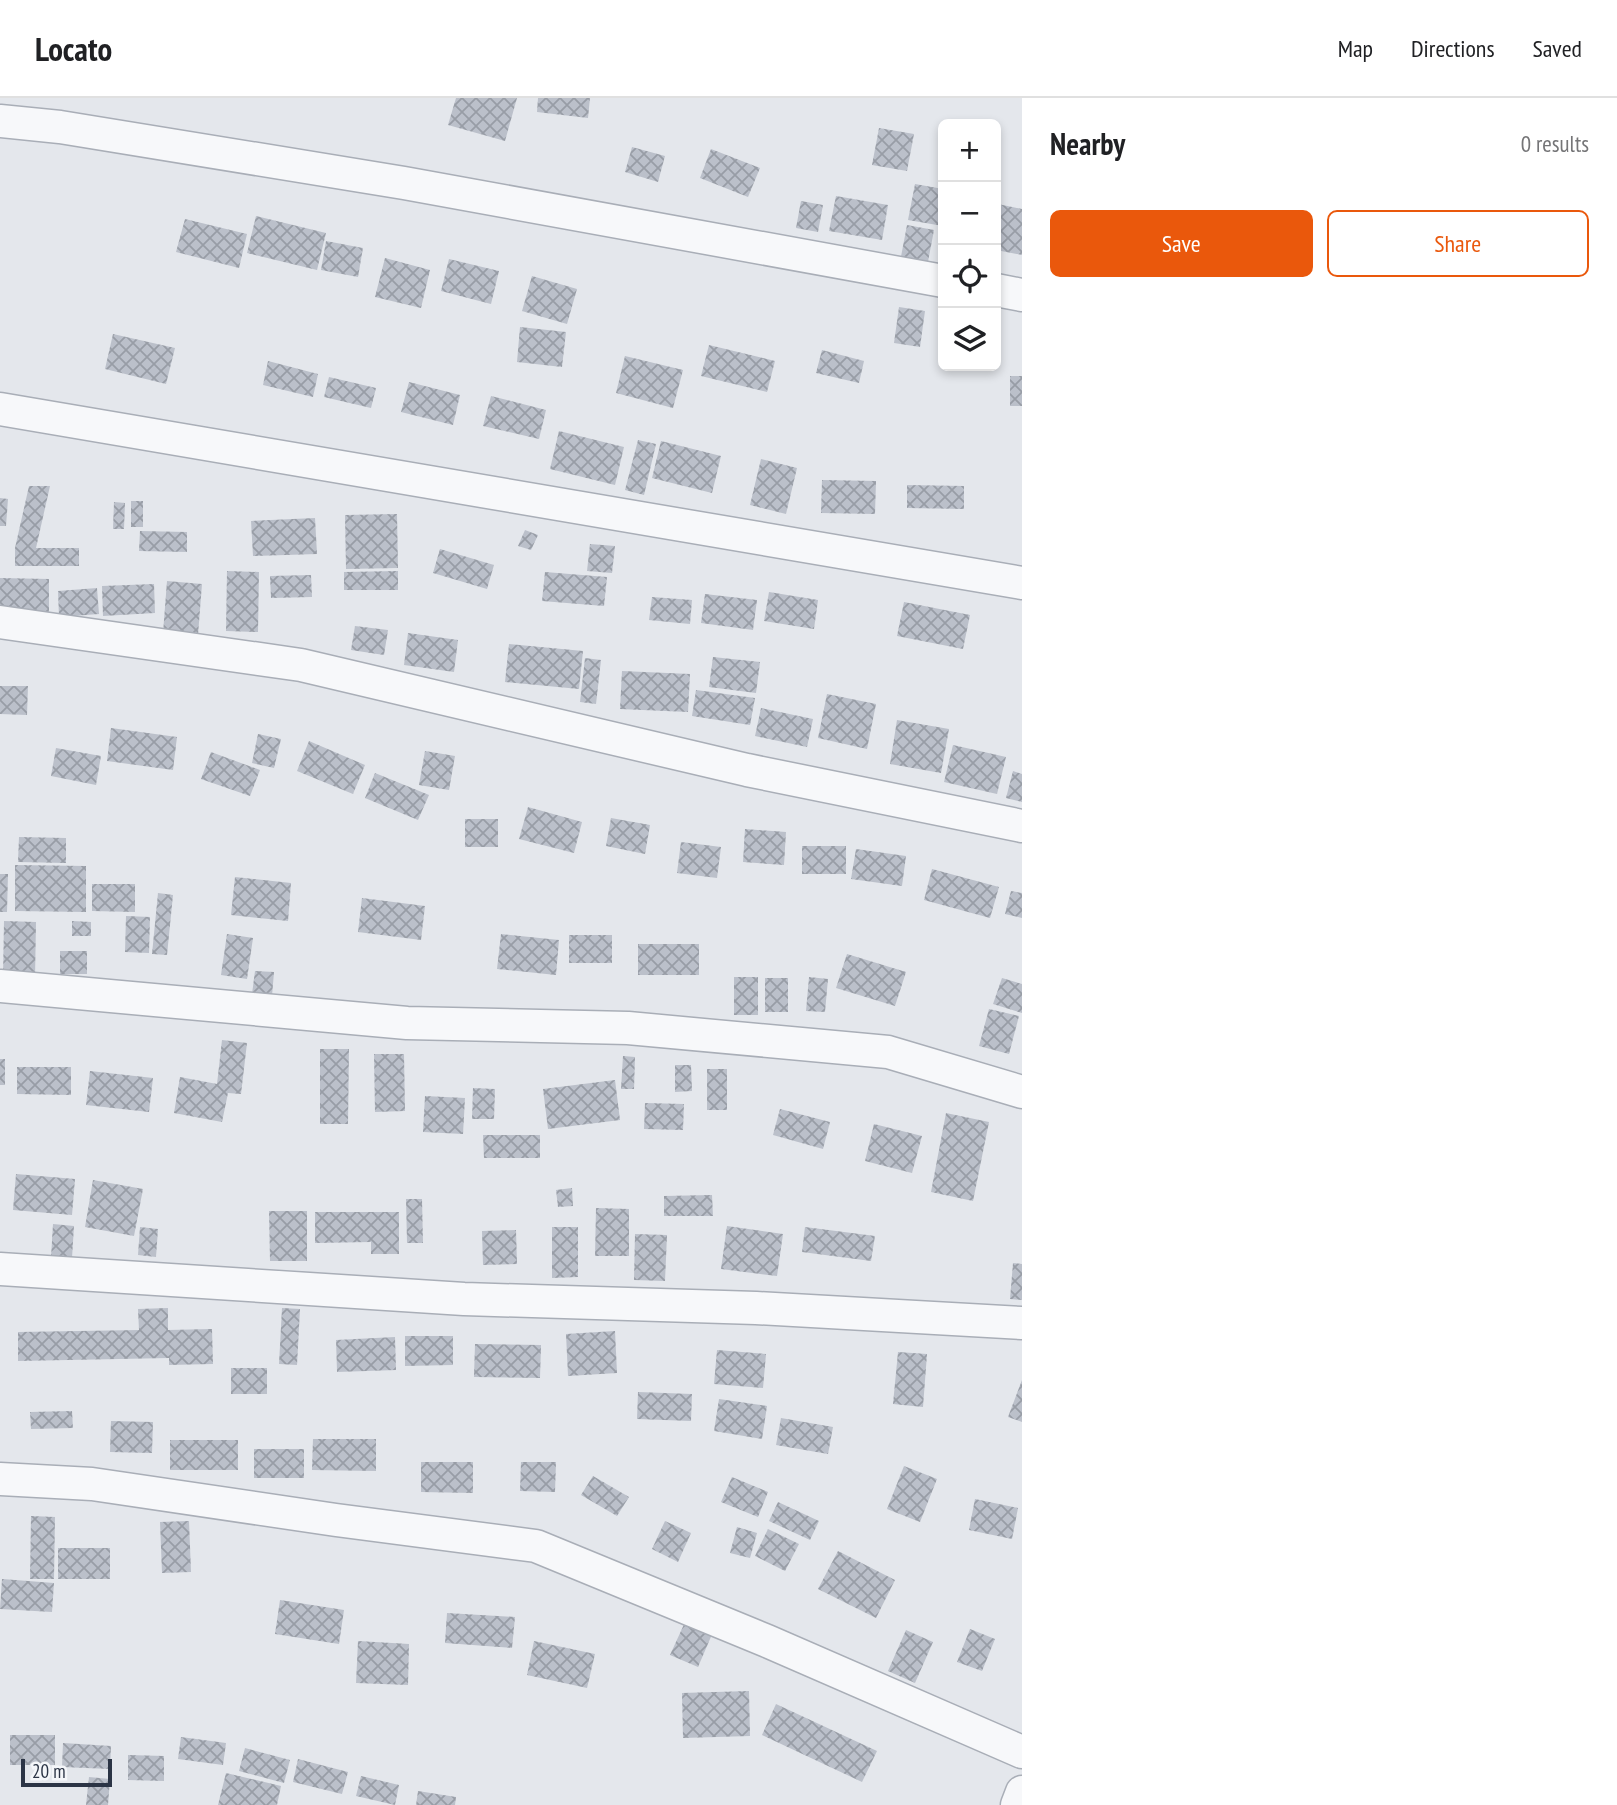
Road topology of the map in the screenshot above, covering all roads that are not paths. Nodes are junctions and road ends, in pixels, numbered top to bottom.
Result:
1 (0, 121) edge
2 (938, 280) edge
3 (1001, 291) edge
4 (1022, 295) edge
5 (0, 409) edge
6 (1022, 583) edge
7 (0, 622) edge
8 (1022, 826) edge
9 (0, 986) edge
10 (1022, 1092) edge
11 (0, 1269) edge
12 (1022, 1323) edge
13 (0, 1479) edge
14 (1022, 1752) edge
15 (1022, 1792) edge
16 (1017, 1805) edge

1 - 2 street
3 - 4 street
5 - 6 street
7 - 8 street
9 - 10 street
11 - 12 street
13 - 14 street
15 - 16 street

